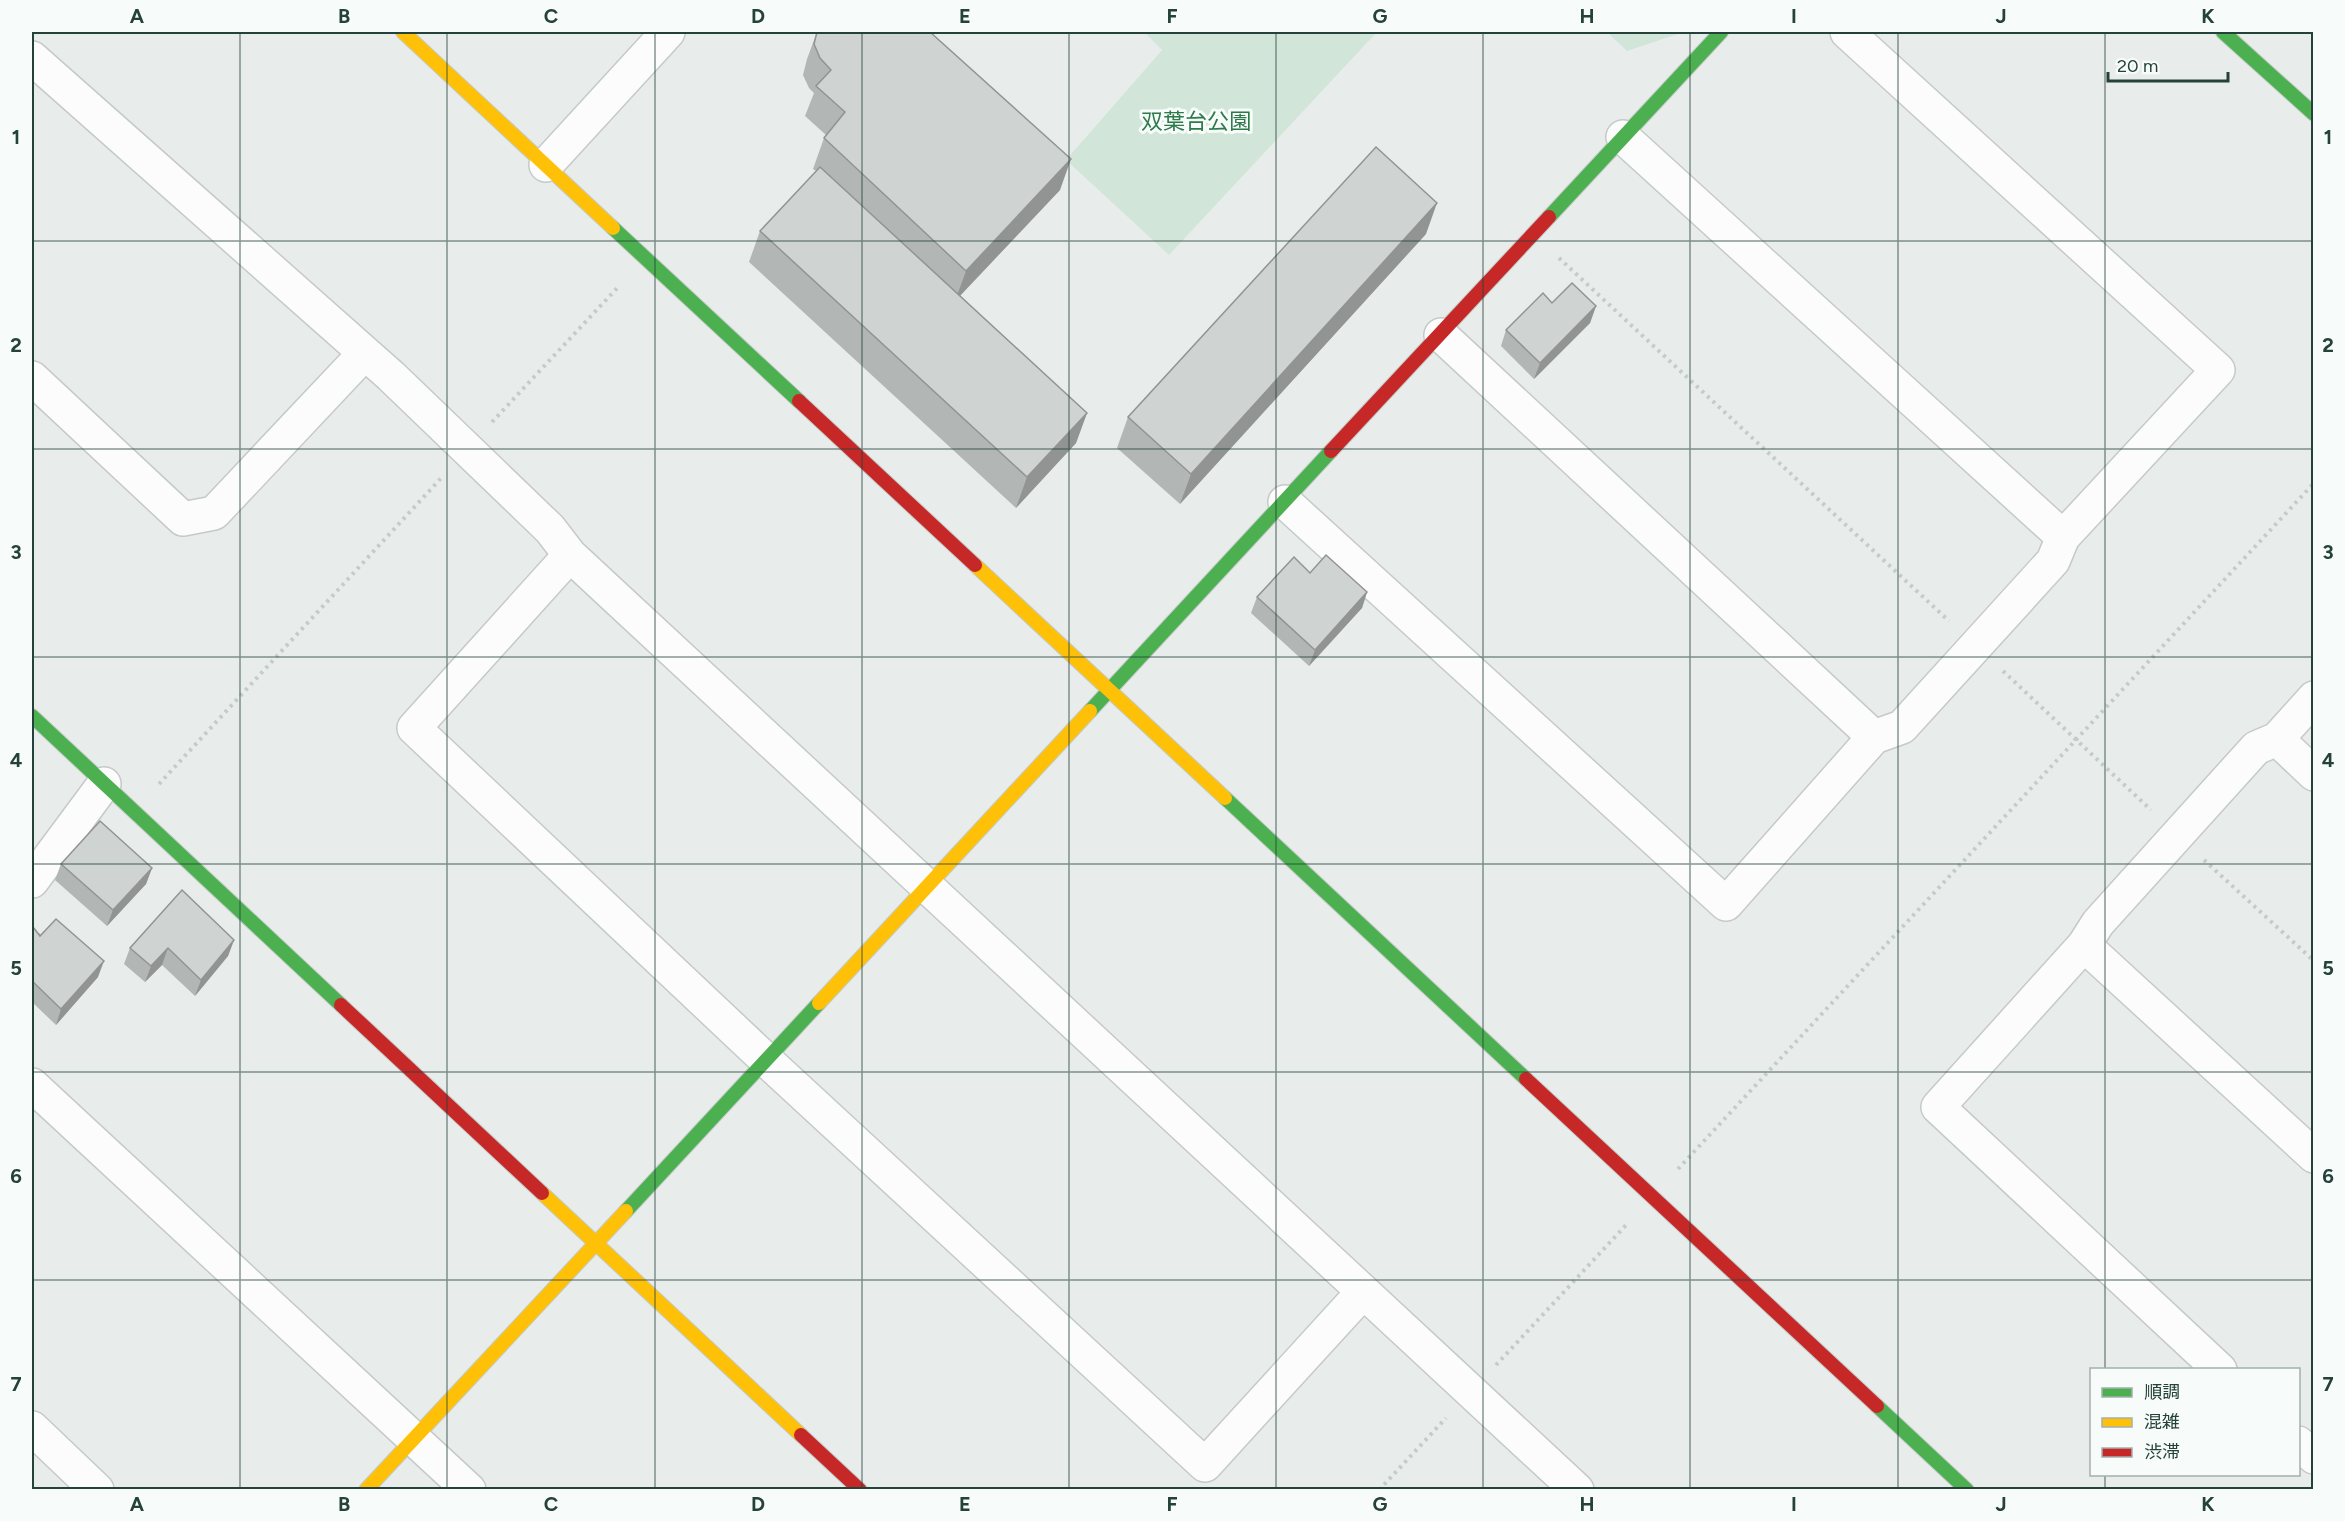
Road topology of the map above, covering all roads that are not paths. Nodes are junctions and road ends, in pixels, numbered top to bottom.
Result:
1 (403, 32) edge
2 (668, 32) edge
3 (1721, 32) edge
4 (1847, 32) edge
5 (2223, 32) edge
6 (32, 58) edge
7 (2313, 114) edge
8 (1623, 137) junction
9 (546, 165) junction
10 (1441, 335) junction
11 (363, 354) junction
12 (32, 378) edge
13 (1285, 502) junction
14 (2063, 537) junction
15 (570, 555) junction
16 (1107, 690) junction
17 (2313, 698) edge
18 (32, 716) edge
19 (1874, 737) junction
20 (2277, 739) junction
21 (2313, 774) edge
22 (104, 784) junction
23 (32, 881) edge
24 (927, 885) junction
25 (2084, 945) junction
26 (765, 1059) junction
27 (32, 1084) edge
28 (2313, 1156) edge
29 (597, 1244) junction
30 (1364, 1292) junction
31 (2218, 1368) edge
32 (32, 1428) edge
33 (415, 1438) junction
34 (2300, 1445) edge
35 (2313, 1457) edge
36 (1577, 1489) edge
37 (97, 1490) edge
38 (366, 1490) edge
39 (469, 1490) edge
40 (860, 1490) edge
41 (1967, 1490) edge

1 - 9 street
2 - 9 street
3 - 8 street
4 - 14 street
5 - 7 street
6 - 11 street
8 - 10 street
8 - 14 street
9 - 16 street
10 - 13 street
10 - 19 street
11 - 12 street
11 - 15 street
13 - 16 street
13 - 19 street
14 - 19 street
15 - 24 street
15 - 26 street
16 - 24 street
16 - 41 street
17 - 20 street
18 - 22 street
20 - 21 street
20 - 25 street
22 - 23 street
22 - 29 street
24 - 26 street
24 - 30 street
25 - 28 street
25 - 31 street
26 - 29 street
26 - 30 street
27 - 33 street
29 - 33 street
29 - 40 street
30 - 36 street
32 - 37 street
33 - 38 street
33 - 39 street
34 - 35 street

